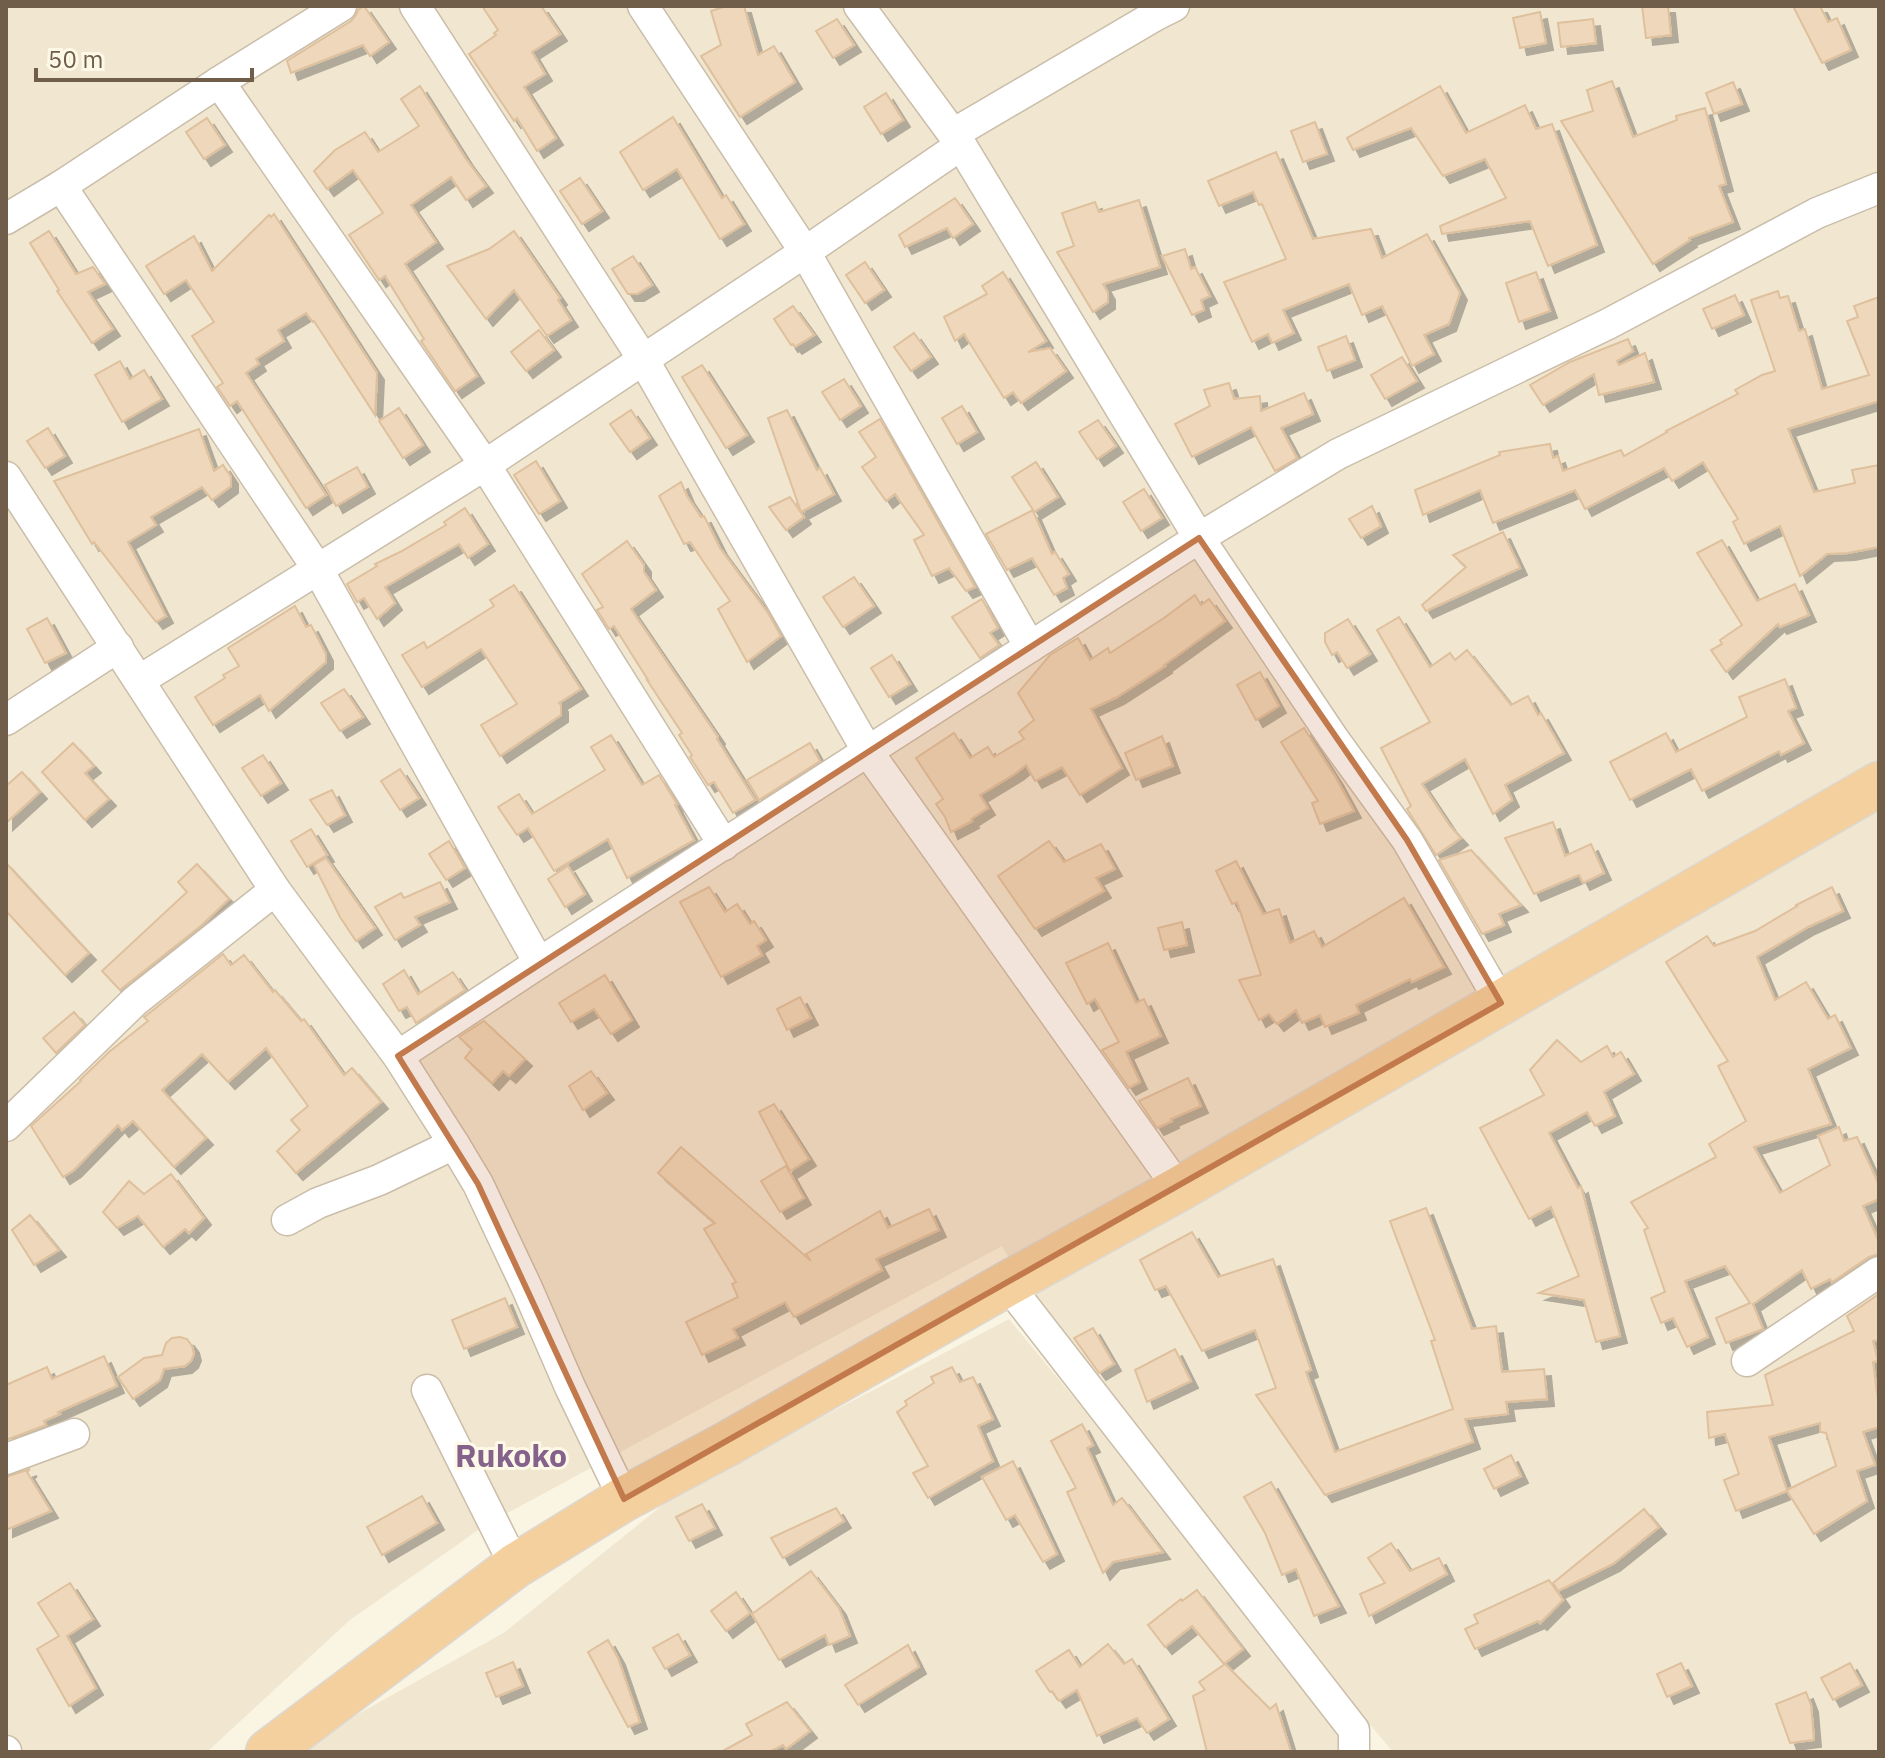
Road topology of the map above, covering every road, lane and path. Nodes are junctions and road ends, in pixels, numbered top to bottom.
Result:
1 (341, 6) edge
2 (415, 6) edge
3 (643, 6) edge
4 (859, 6) edge
5 (1174, 6) edge
6 (219, 82) junction
7 (957, 140) junction
8 (61, 186) junction
9 (1879, 188) edge
10 (6, 219) edge
11 (805, 252) junction
12 (643, 359) junction
13 (485, 465) junction
14 (6, 477) edge
15 (1199, 538) junction
16 (317, 568) junction
17 (118, 647) junction
18 (1030, 647) junction
19 (140, 680) junction
20 (6, 720) edge
21 (868, 752) junction
22 (1875, 796) edge
23 (724, 845) junction
24 (275, 890) junction
25 (539, 963) junction
26 (1501, 1003) junction
27 (398, 1056) junction
28 (6, 1126) edge
29 (454, 1144) junction
30 (1179, 1189) junction
31 (287, 1220) dead end
32 (1879, 1272) edge
33 (1007, 1284) junction
34 (1747, 1361) dead end
35 (427, 1390) dead end
36 (74, 1434) dead end
37 (6, 1459) edge
38 (624, 1499) junction
39 (515, 1566) junction
40 (1361, 1745) edge
41 (268, 1752) edge

1 - 6 street
2 - 12 street
3 - 11 street
4 - 7 street
5 - 7 street
6 - 8 street
6 - 13 street
7 - 11 street
7 - 15 street
8 - 10 street
8 - 16 street
9 - 15 street
11 - 12 street
11 - 18 street
12 - 13 street
12 - 21 street
13 - 16 street
13 - 23 street
14 - 17 street
15 - 18 street
15 - 26 street
16 - 19 street
16 - 25 street
17 - 19 street
17 - 20 street
18 - 21 street
19 - 24 street
21 - 23 street
21 - 30 street
22 - 26 highway
23 - 25 street
24 - 27 street
24 - 28 street
25 - 27 street
26 - 30 highway
27 - 29 street
29 - 31 street
29 - 38 street
30 - 33 highway
32 - 34 street
33 - 38 highway
33 - 40 street
35 - 39 street
36 - 37 street
38 - 39 highway
39 - 41 highway

